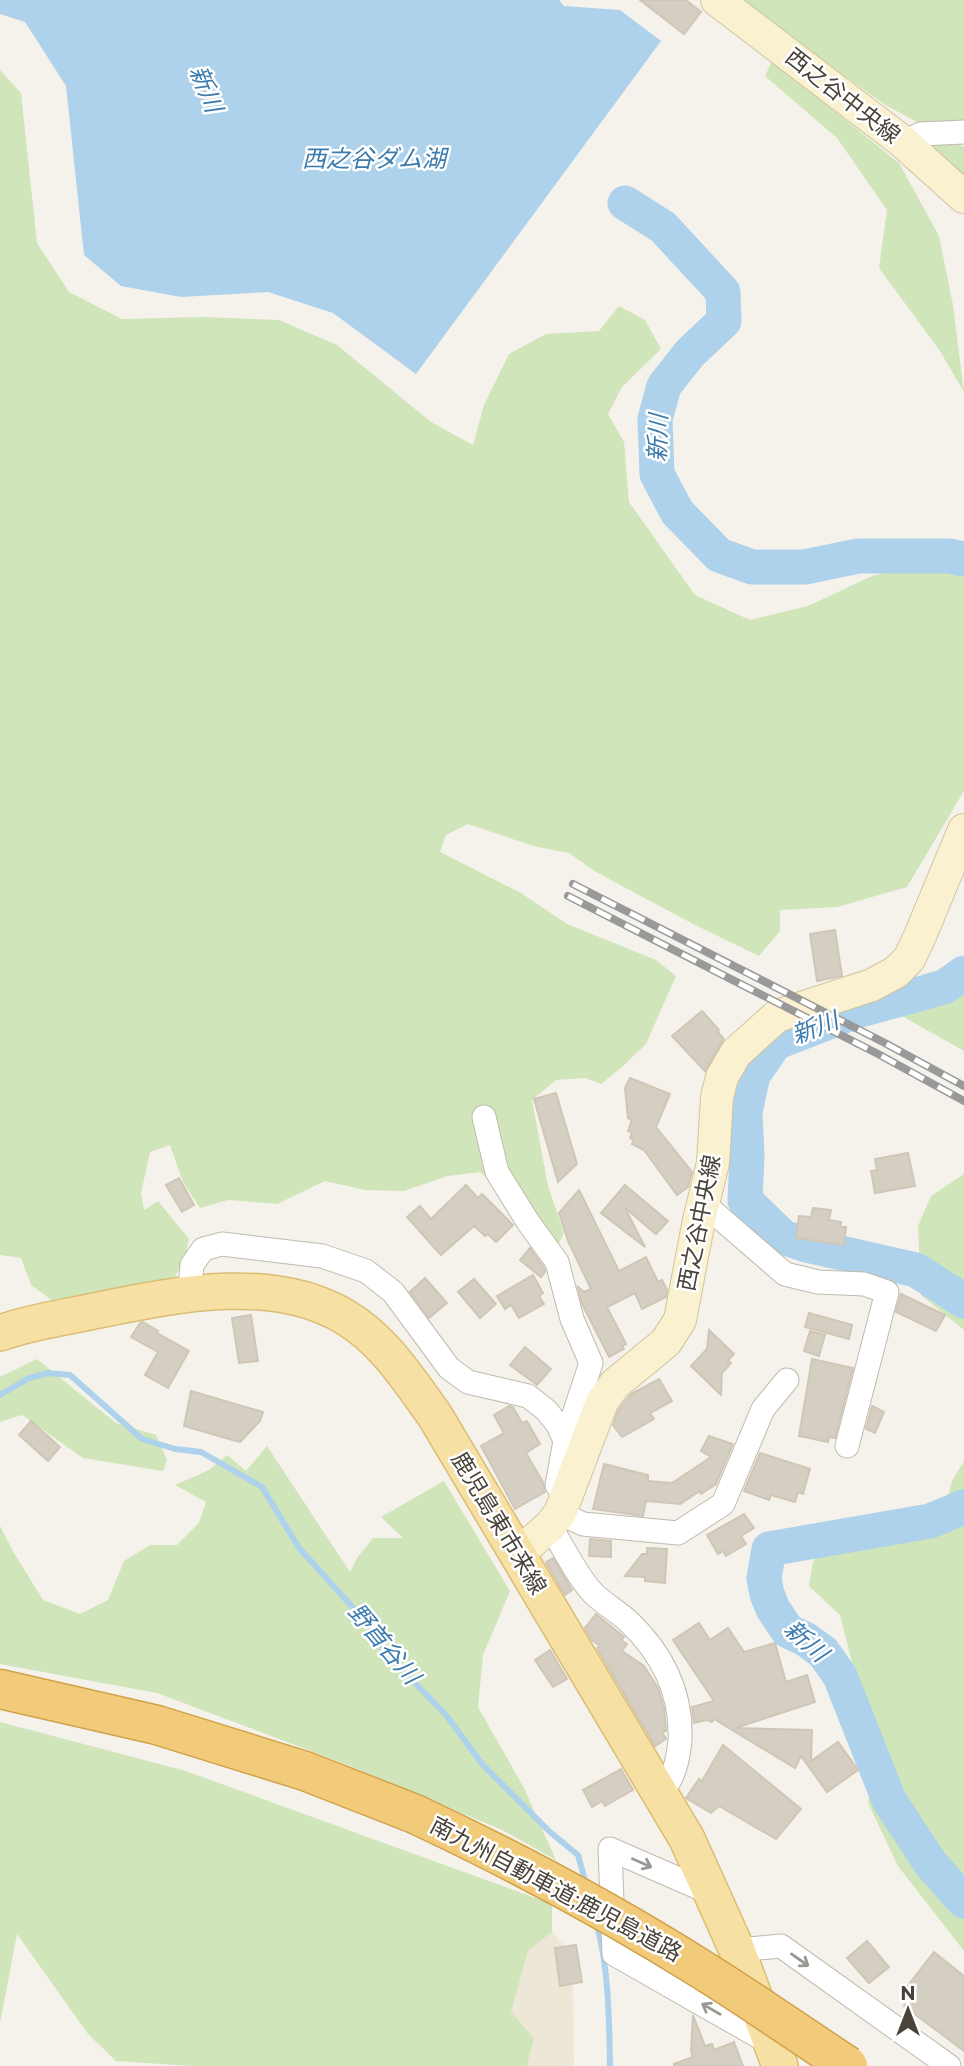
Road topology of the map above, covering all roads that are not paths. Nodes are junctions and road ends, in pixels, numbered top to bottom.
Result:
1 (717, 0) edge
2 (964, 132) edge
3 (903, 142) junction
4 (964, 197) edge
5 (964, 830) edge
6 (484, 1117) dead end
7 (704, 1204) junction
8 (189, 1296) junction
9 (0, 1333) edge
10 (787, 1380) dead end
11 (565, 1441) junction
12 (847, 1446) dead end
13 (559, 1512) junction
14 (517, 1555) junction
15 (9, 1691) edge
16 (660, 1794) junction
17 (713, 1894) junction
18 (737, 1950) junction
19 (775, 2054) edge
20 (848, 2066) edge
21 (949, 2066) edge

1 - 3 street, 西之谷中央線
2 - 3 street
3 - 4 street, 西之谷中央線
5 - 7 street, 西之谷中央線
6 - 11 street
7 - 12 street
7 - 13 street, 西之谷中央線
8 - 9 main road, 鹿児島東市来線
8 - 11 street
8 - 14 main road, 鹿児島東市来線
10 - 13 street
11 - 13 street
13 - 14 street, 西之谷中央線
13 - 16 street
14 - 16 main road, 鹿児島東市来線
15 - 20 highway, 南九州自動車道;鹿児島道路, bridge
16 - 17 main road, 鹿児島東市来線
17 - 18 main road, 鹿児島東市来線
19 -> 17 street
18 - 19 main road, 鹿児島東市来線
18 -> 21 street

